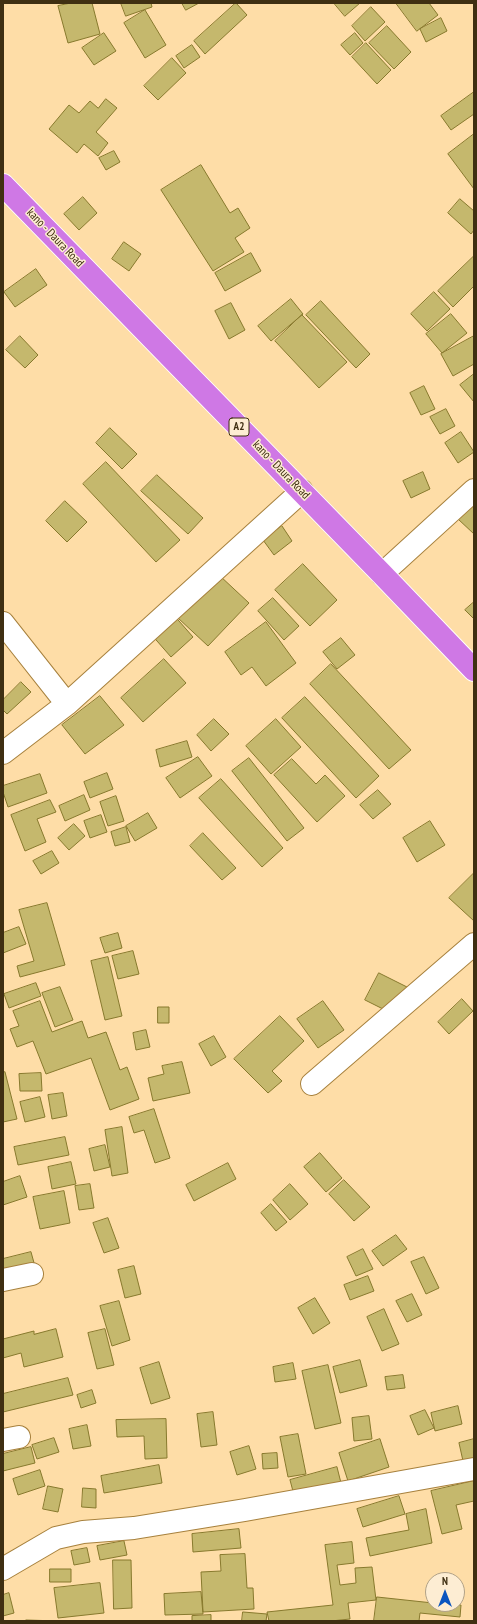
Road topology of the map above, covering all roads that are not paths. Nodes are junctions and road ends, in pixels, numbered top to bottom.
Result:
1 (3, 186) edge
2 (474, 490) edge
3 (302, 491) junction
4 (382, 574) junction
5 (3, 623) edge
6 (474, 670) edge
7 (67, 704) junction
8 (3, 753) edge
9 (474, 944) edge
10 (312, 1084) dead end
11 (32, 1274) dead end
12 (3, 1280) edge
13 (474, 1469) edge
14 (3, 1569) edge

1 - 3 highway, kano - Daura Road / A2
2 - 4 street
3 - 4 highway, kano - Daura Road / A2
3 - 7 street
4 - 6 highway, kano - Daura Road / A2
5 - 7 street
7 - 8 street
9 - 10 street
11 - 12 street
13 - 14 street

